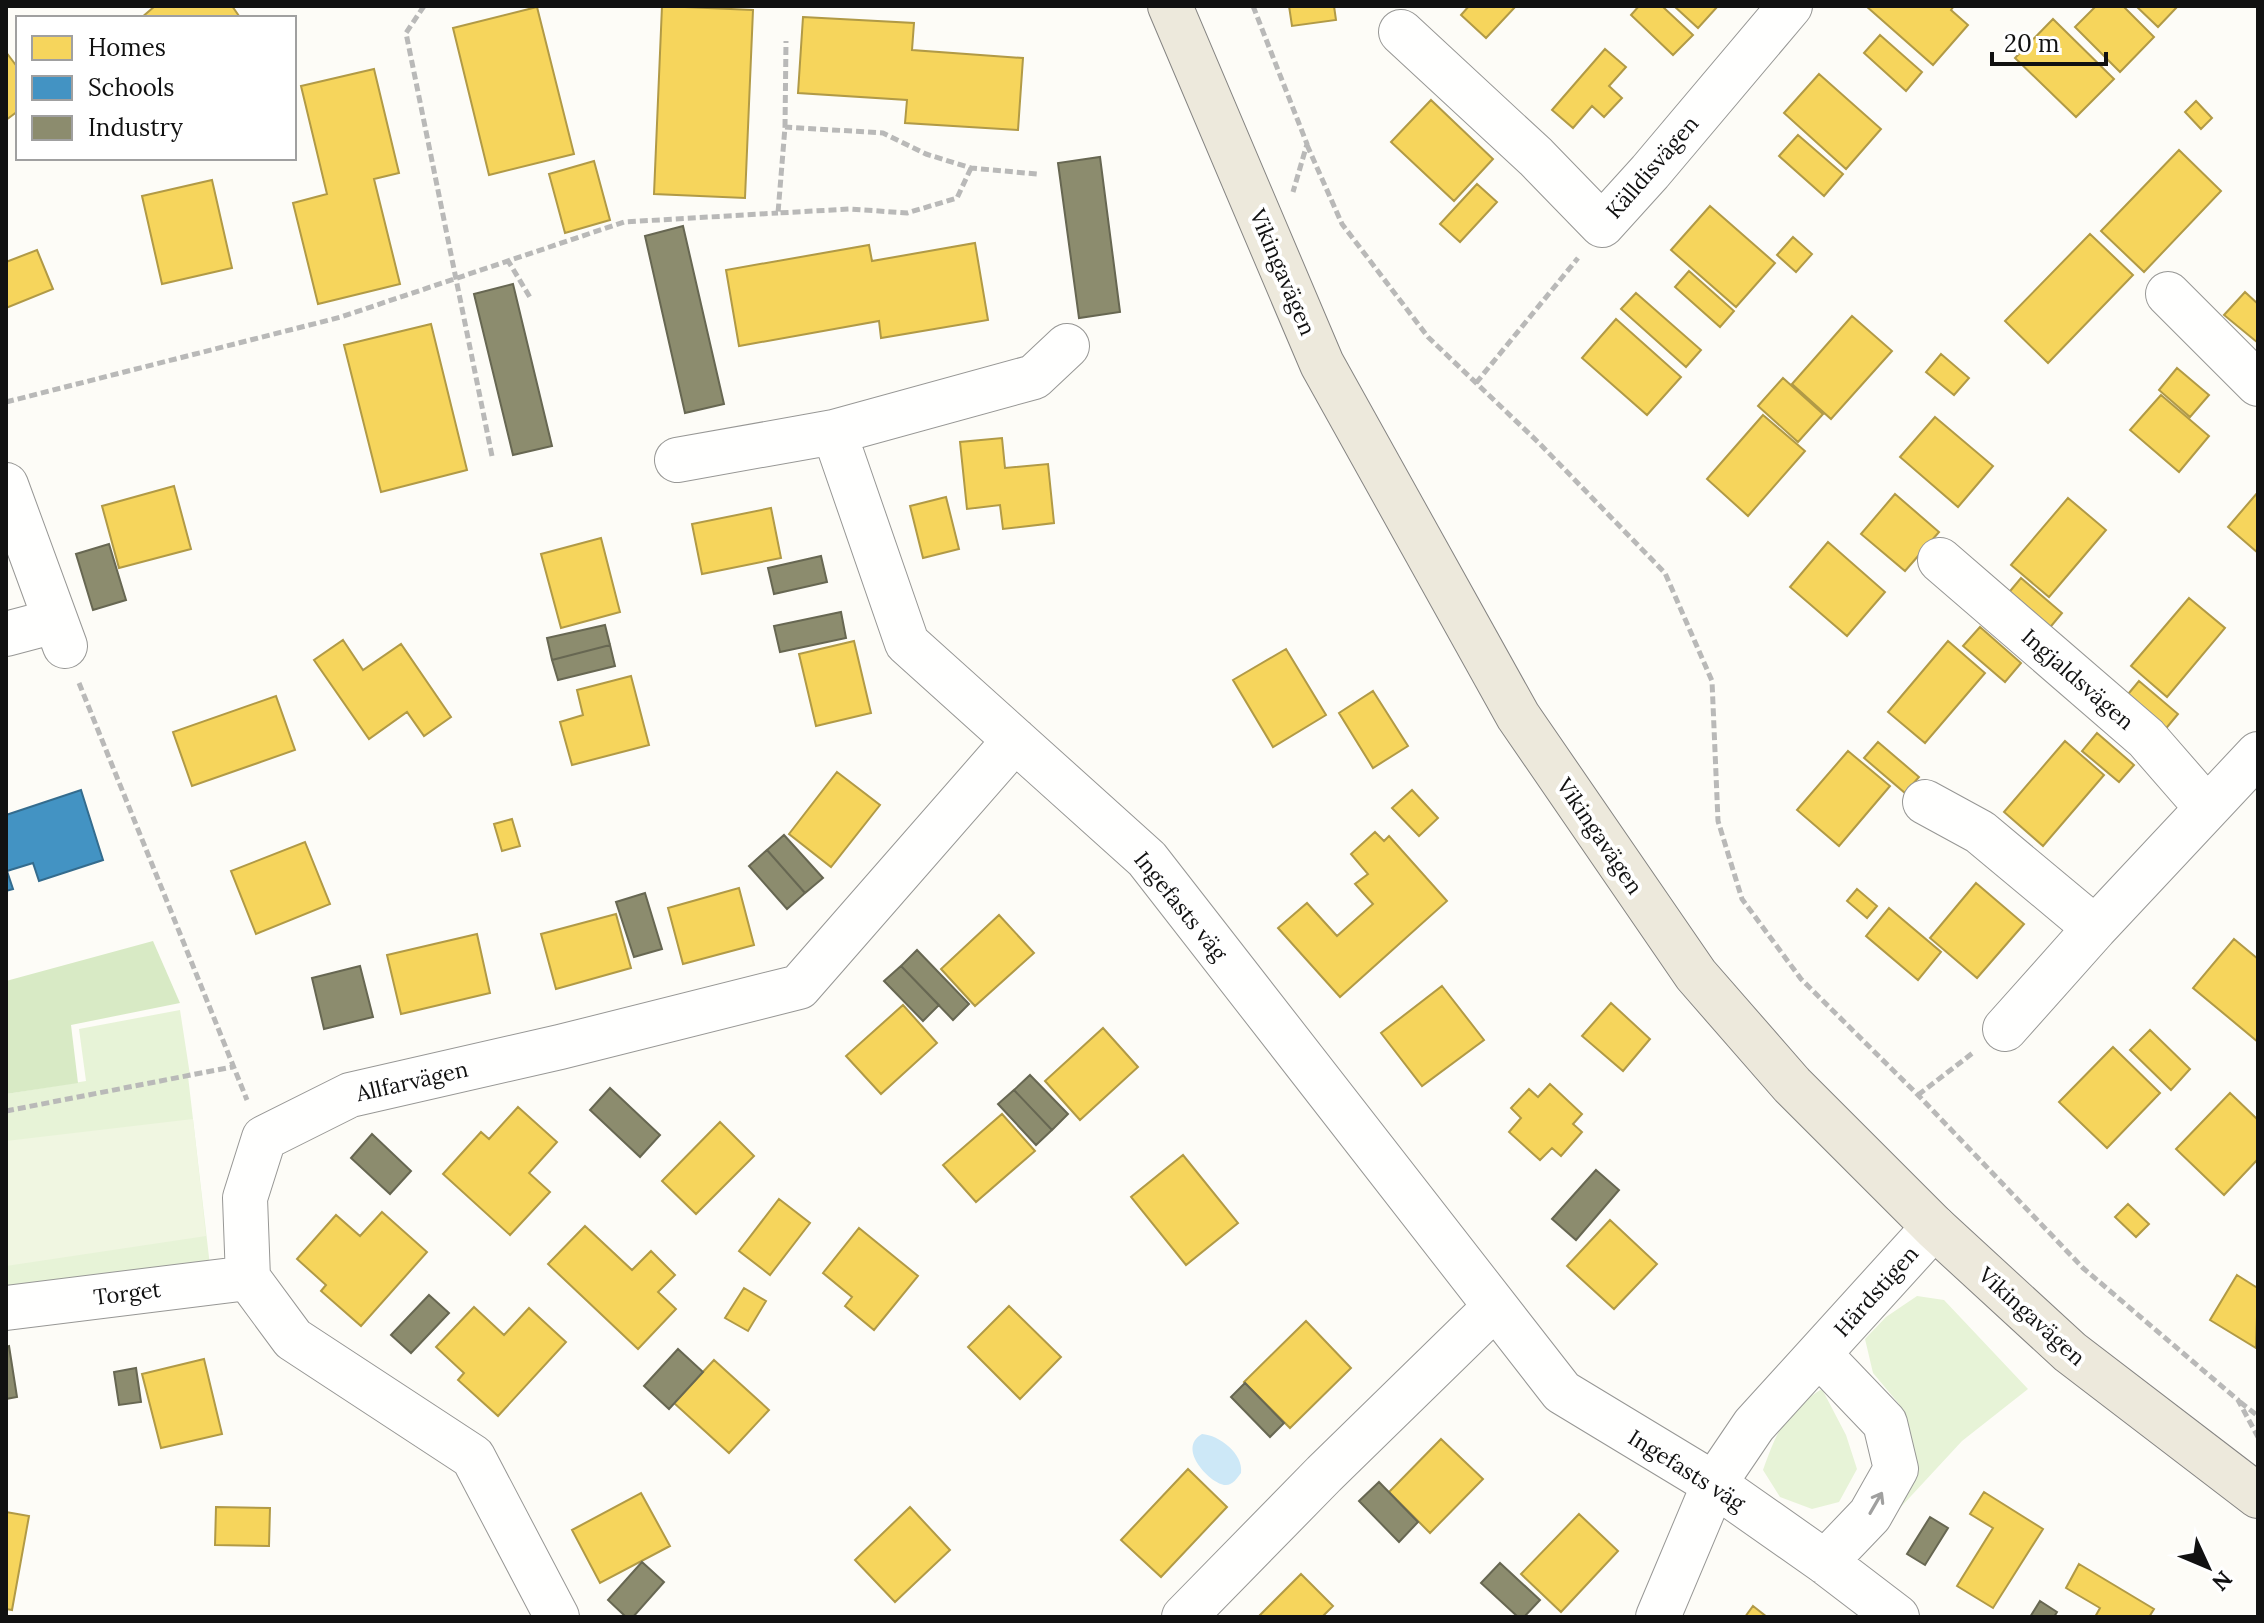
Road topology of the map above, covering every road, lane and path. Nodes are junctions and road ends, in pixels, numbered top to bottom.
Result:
1 (424, 6) edge
2 (1170, 6) edge
3 (1253, 6) edge
4 (1790, 6) edge
5 (1401, 32) dead end
6 (786, 41) dead end
7 (785, 127) junction
8 (1307, 144) junction
9 (971, 168) junction
10 (1037, 174) dead end
11 (1292, 196) dead end
12 (778, 213) junction
13 (1602, 225) junction
14 (507, 259) junction
15 (455, 278) junction
16 (2168, 294) dead end
17 (531, 299) dead end
18 (1067, 346) dead end
19 (1476, 383) junction
20 (2258, 384) edge
21 (6, 402) edge
22 (834, 432) junction
23 (492, 456) dead end
24 (677, 460) dead end
25 (6, 485) edge
26 (1940, 560) dead end
27 (60, 633) junction
28 (6, 634) edge
29 (1015, 740) junction
30 (2258, 754) edge
31 (1925, 802) dead end
32 (2207, 808) junction
33 (2095, 928) junction
34 (2005, 1029) joint
35 (232, 1067) junction
36 (1918, 1095) junction
37 (6, 1111) edge
38 (264, 1138) junction
39 (1934, 1227) junction
40 (248, 1278) junction
41 (6, 1308) edge
42 (1494, 1308) junction
43 (1819, 1354) junction
44 (2238, 1400) junction
45 (2258, 1416) edge
46 (2258, 1437) edge
47 (1714, 1484) junction
48 (2258, 1496) edge
49 (1825, 1562) junction
50 (557, 1617) edge
51 (1184, 1617) edge
52 (1658, 1617) edge
53 (1897, 1617) edge

1 - 15 path
2 - 39 main road, Vikingavägen
3 - 8 path
4 - 13 street, Källdisvägen
5 - 13 street, Källdisvägen
6 - 7 path
7 - 9 path
7 - 12 path
8 - 11 path
8 - 19 path
9 - 10 path
9 - 12 path
12 - 14 path
13 - 19 path
14 - 15 path
14 - 17 path
15 - 21 path
15 - 23 path
16 - 20 street
18 - 22 street
19 - 36 path
22 - 24 street
22 - 29 street, Ingefasts väg
25 - 27 street
26 - 32 street, Ingjaldsvägen
27 - 28 street
27 - 35 path
29 - 38 street, Allfarvägen
29 - 42 street, Ingefasts väg
30 - 32 street
31 - 33 street
32 - 33 street
33 - 34 street
34 - 36 path
35 - 37 path
35 - 38 path
36 - 44 path
38 - 40 street
39 - 43 street, Härdstigen
39 - 48 main road, Vikingavägen
40 - 41 street, Torget
40 - 50 street
42 - 47 street, Ingefasts väg
42 - 51 street
43 - 47 street, Härdstigen
49 -> 43 street, Härdstigen
44 - 45 path
44 - 46 path
47 - 49 street, Ingefasts väg
47 - 52 street, Härdstigen
49 - 53 street, Ingefasts väg

